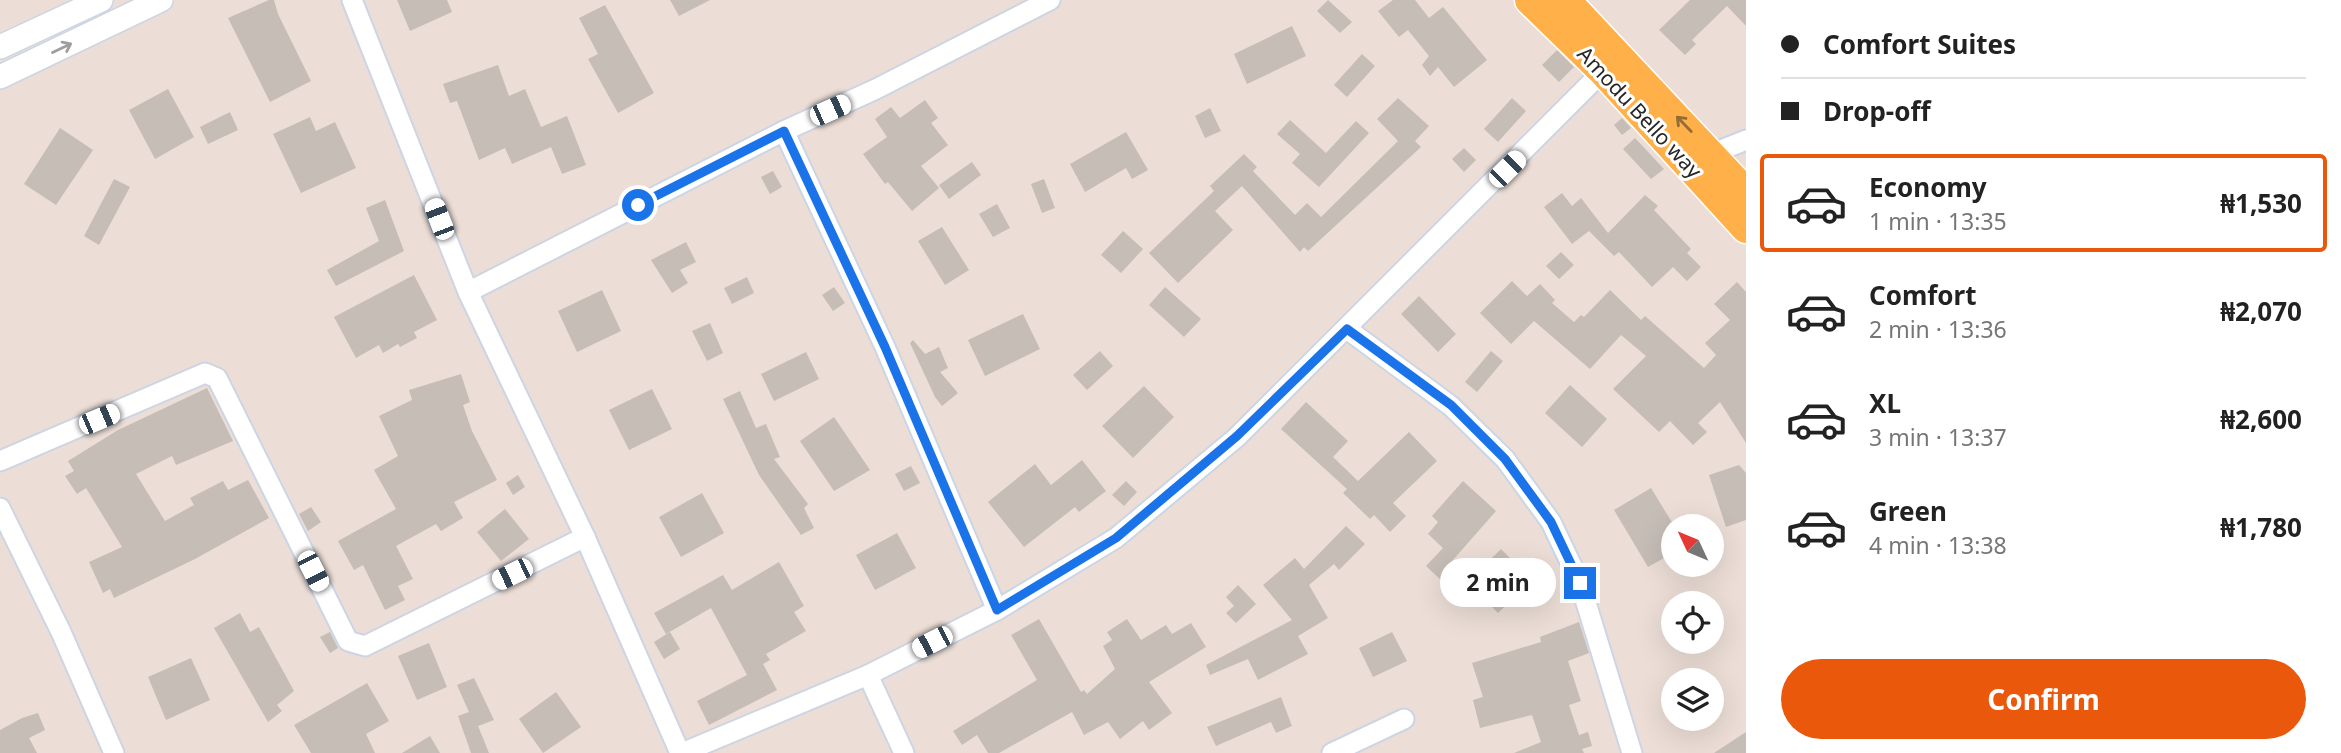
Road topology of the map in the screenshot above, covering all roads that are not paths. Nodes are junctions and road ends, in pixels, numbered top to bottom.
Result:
1 (101, 0) edge
2 (161, 0) edge
3 (352, 0) edge
4 (1050, 0) edge
5 (1530, 0) edge
6 (1565, 0) edge
7 (0, 47) edge
8 (1611, 63) junction
9 (0, 77) edge
10 (784, 131) junction
11 (1746, 140) edge
12 (1711, 154) junction
13 (1746, 193) edge
14 (1746, 228) edge
15 (468, 292) junction
16 (1347, 329) junction
17 (0, 461) edge
18 (0, 509) edge
19 (585, 537) junction
20 (997, 610) junction
21 (868, 675) junction
22 (1404, 719) dead end
23 (114, 753) edge
24 (681, 753) edge
25 (904, 753) edge
26 (1332, 753) edge
27 (1632, 753) edge

1 - 7 street
9 -> 2 street
3 - 15 street
4 - 10 street
5 - 8 main road, Amodu Bello way
6 - 8 main road, Amodu Bello way
12 -> 8 main road, Amodu Bello way
8 - 14 main road, Amodu Bello way
8 - 16 street
10 - 15 street
10 - 20 street
11 - 12 street
12 - 13 main road, Amodu Bello way
15 - 19 street
16 - 20 street
16 - 27 street
17 - 19 street
18 - 23 street
19 - 24 street
20 - 21 street
21 - 24 street
21 - 25 street
22 - 26 street

